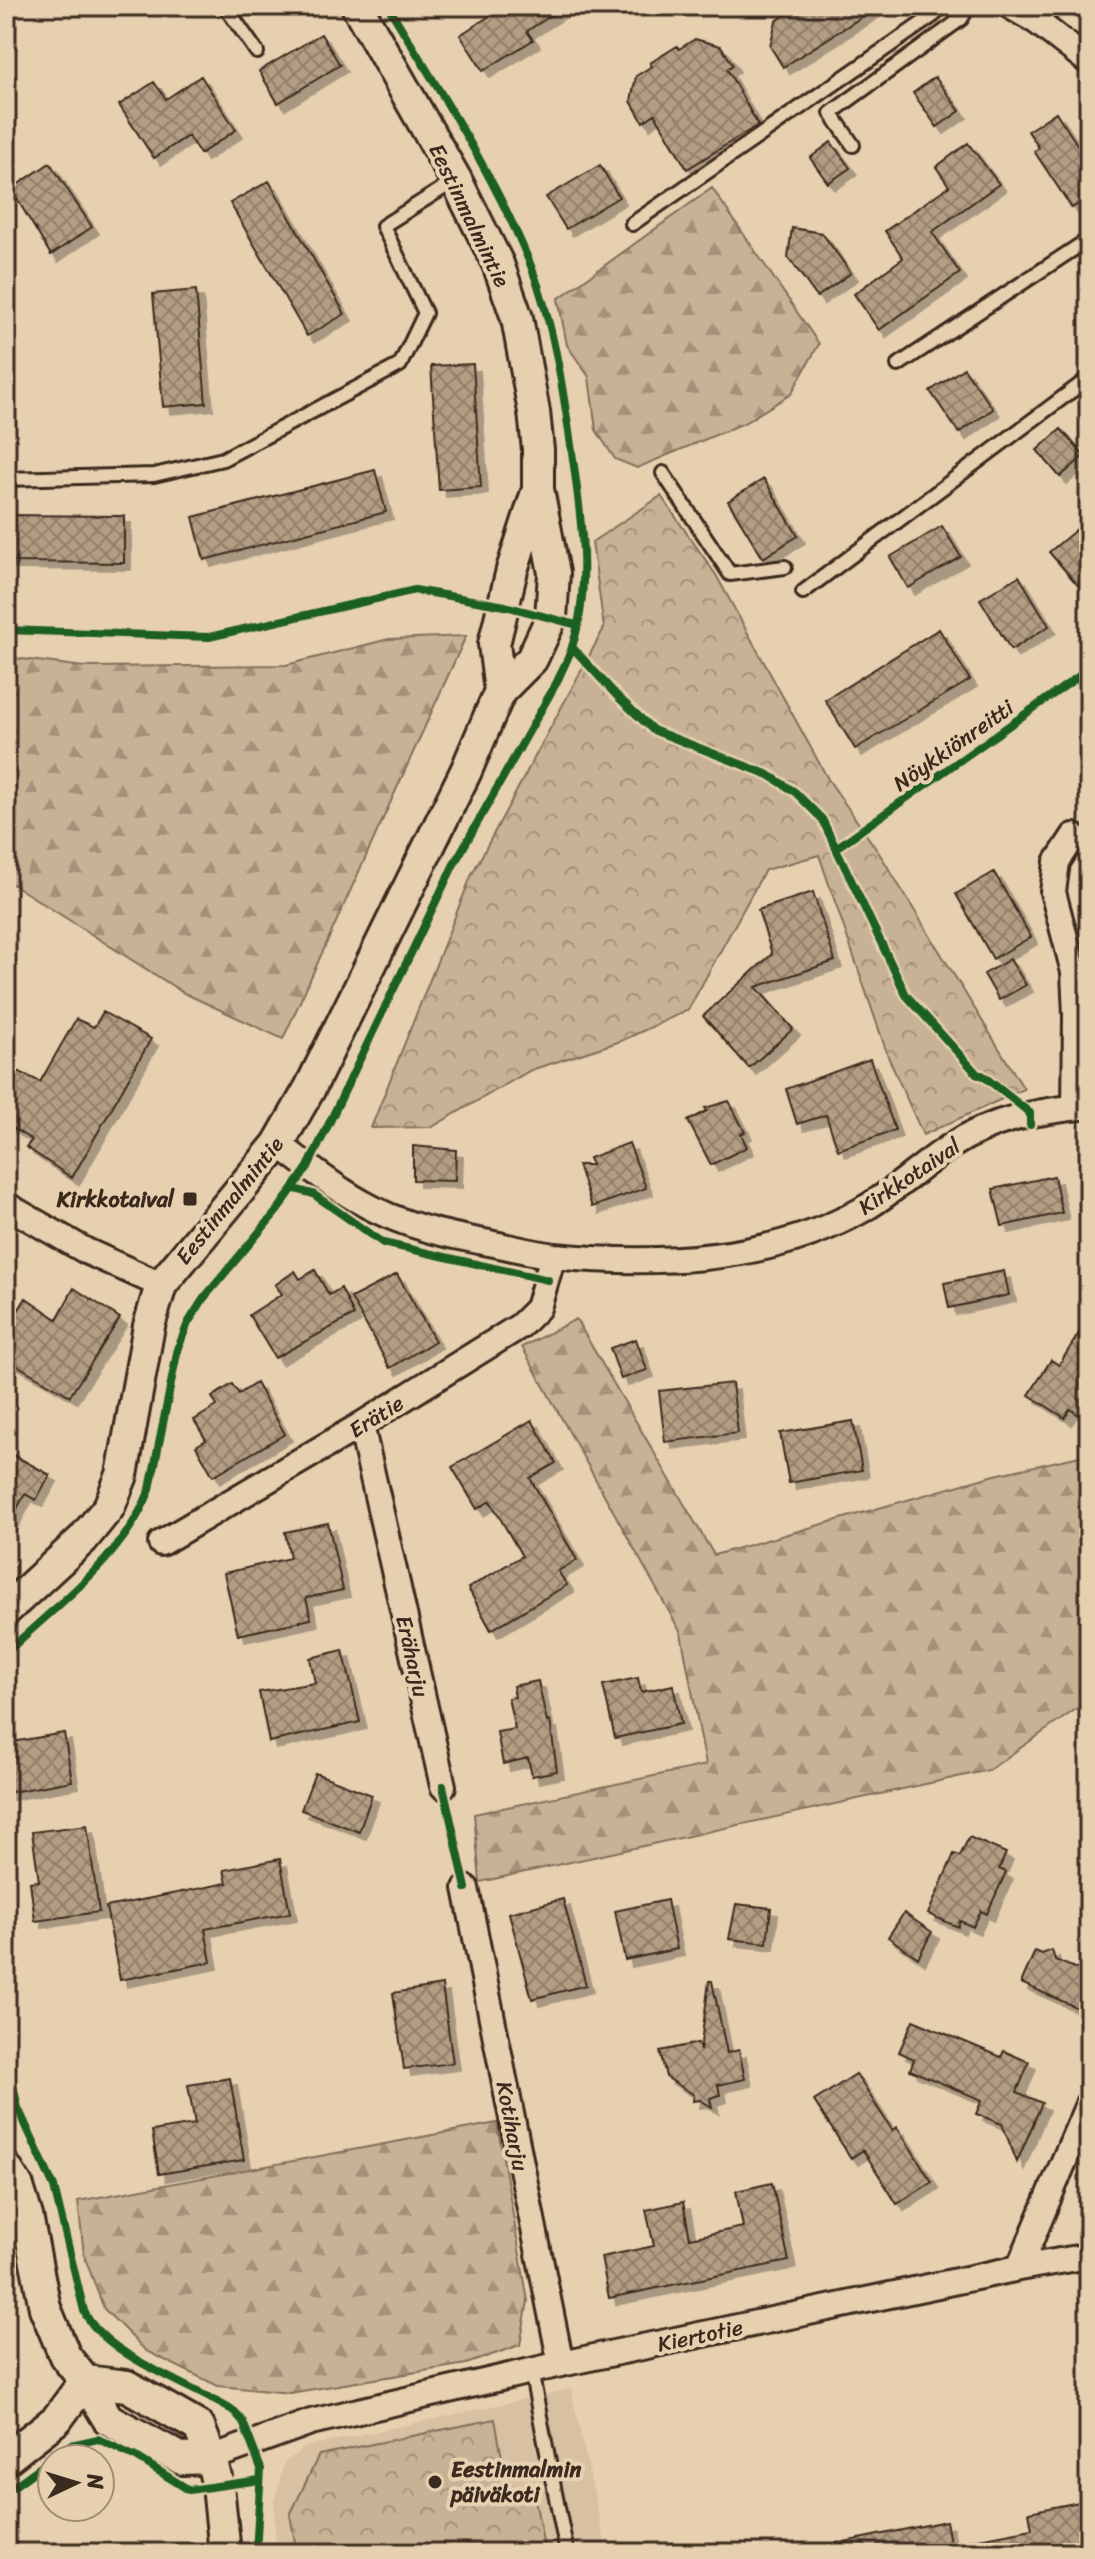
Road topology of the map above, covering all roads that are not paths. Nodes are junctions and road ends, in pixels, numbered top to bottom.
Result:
1 (225, 6) edge
2 (357, 6) edge
3 (941, 6) edge
4 (969, 6) edge
5 (1010, 6) edge
6 (1060, 6) edge
7 (1036, 21) junction
8 (257, 52) dead end
9 (1089, 62) edge
10 (853, 145) dead end
11 (456, 180) junction
12 (632, 224) dead end
13 (1089, 239) edge
14 (898, 365) dead end
15 (1089, 378) edge
16 (663, 473) dead end
17 (6, 479) edge
18 (538, 489) junction
19 (785, 567) dead end
20 (803, 592) dead end
21 (500, 691) junction
22 (1074, 836) dead end
23 (1082, 1106) edge
24 (278, 1144) junction
25 (6, 1205) edge
26 (553, 1256) junction
27 (161, 1285) junction
28 (361, 1425) junction
29 (161, 1543) dead end
30 (6, 1610) edge
31 (443, 1786) dead end
32 (466, 1888) dead end
33 (1089, 2102) edge
34 (6, 2168) edge
35 (1089, 2256) edge
36 (1019, 2268) junction
37 (561, 2364) junction
38 (531, 2371) junction
39 (85, 2381) junction
40 (211, 2458) junction
41 (6, 2459) edge
42 (225, 2553) edge
43 (567, 2553) edge

1 - 8 lane
2 - 11 street, Eestinmalmintie
3 - 12 lane
4 - 10 lane
5 - 7 street
6 - 7 lane
7 - 9 street
11 - 17 lane
11 - 18 street, Eestinmalmintie
13 - 14 lane
15 - 20 lane
16 - 19 lane
18 - 21 street, Eestinmalmintie
18 - 21 street, Eestinmalmintie
21 - 24 street, Eestinmalmintie
22 - 23 street
23 - 26 street, Kirkkotaival
24 - 26 street, Kirkkotaival
24 - 27 street, Eestinmalmintie
25 - 27 street
26 - 28 street, Erätie
27 - 30 street, Eestinmalmintie
28 - 29 street, Erätie
28 - 31 street, Eräharju
32 - 37 street, Kotiharju
33 - 36 street
34 - 39 street
35 - 36 street, Kiertotie
36 - 37 street, Kiertotie
37 - 38 street, Kiertotie
38 - 40 street, Kiertotie
38 - 43 lane
39 - 40 street
39 - 41 street
40 - 42 street

